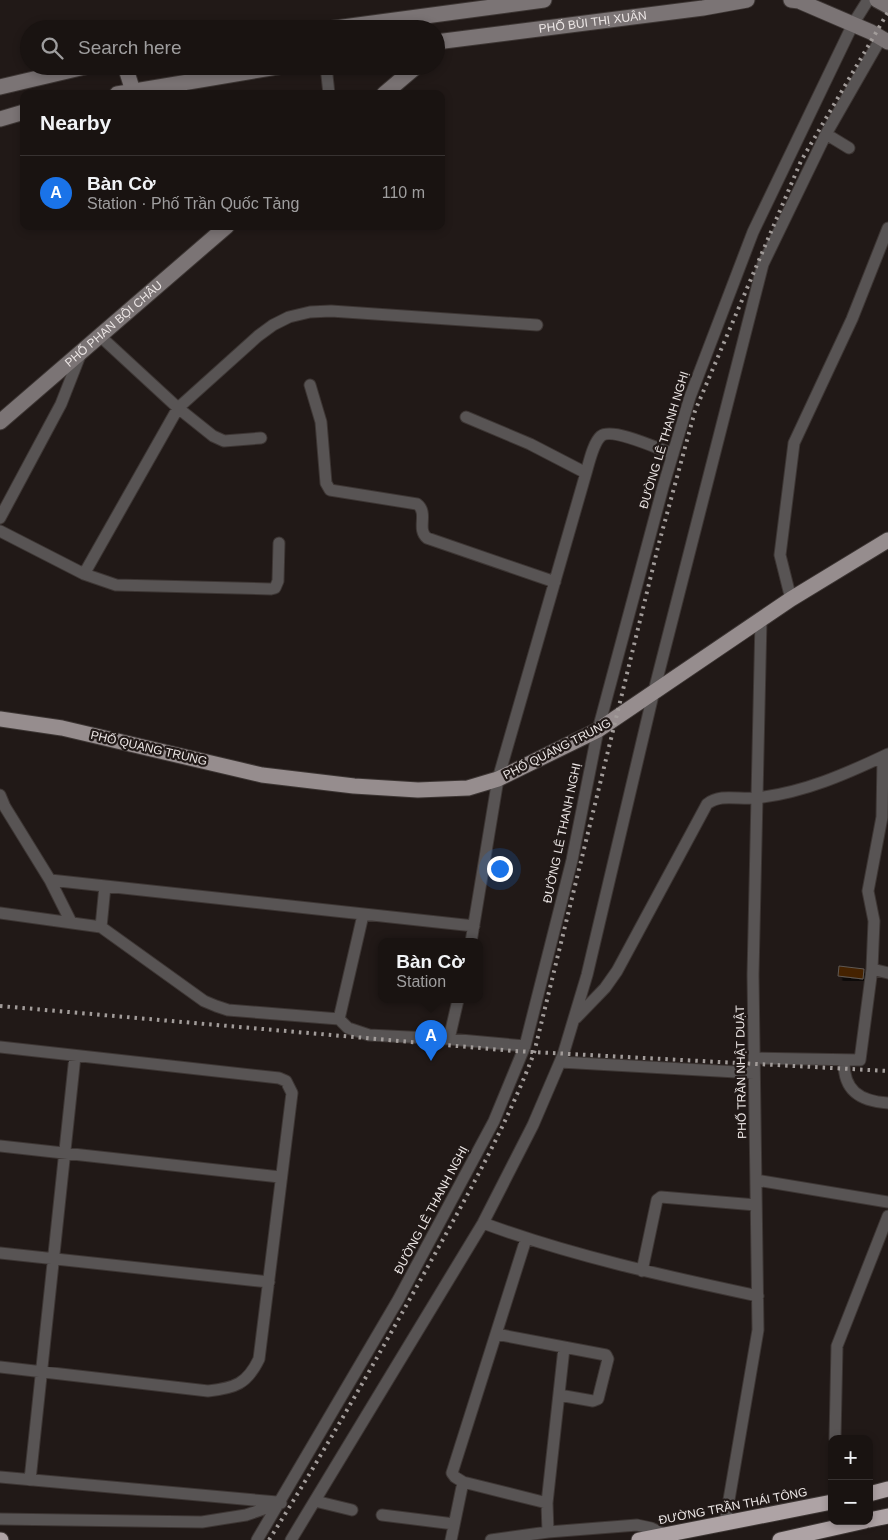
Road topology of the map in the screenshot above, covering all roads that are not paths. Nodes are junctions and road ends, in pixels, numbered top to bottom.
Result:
1 (485, 0) edge
2 (544, 0) edge
3 (747, 0) edge
4 (790, 0) edge
5 (871, 1) edge
6 (888, 6) edge
7 (474, 11) junction
8 (401, 20) edge
9 (855, 21) junction
10 (445, 39) edge
11 (884, 40) edge
12 (445, 41) edge
13 (51, 75) edge
14 (128, 75) edge
15 (229, 75) edge
16 (327, 75) edge
17 (406, 75) edge
18 (0, 87) edge
19 (133, 90) edge
20 (139, 90) edge
21 (329, 90) edge
22 (389, 90) edge
23 (20, 113) edge
24 (0, 119) edge
25 (826, 134) junction
26 (849, 148) dead end
27 (888, 228) edge
28 (222, 230) edge
29 (537, 325) dead end
30 (100, 336) junction
31 (81, 353) junction
32 (310, 385) dead end
33 (178, 408) junction
34 (466, 417) dead end
35 (0, 422) edge
36 (261, 438) dead end
37 (673, 454) junction
38 (586, 473) junction
39 (0, 518) edge
40 (0, 531) edge
41 (888, 540) edge
42 (279, 543) dead end
43 (84, 574) junction
44 (555, 582) junction
45 (791, 599) junction
46 (761, 619) junction
47 (653, 695) junction
48 (0, 718) edge
49 (598, 730) junction
50 (885, 755) edge
51 (498, 780) junction
52 (0, 795) edge
53 (756, 798) junction
54 (50, 880) junction
55 (106, 886) junction
56 (0, 913) edge
57 (363, 915) junction
58 (70, 922) junction
59 (474, 926) junction
60 (101, 927) junction
61 (472, 938) edge
62 (872, 969) junction
63 (888, 973) edge
64 (457, 1003) edge
65 (340, 1019) junction
66 (574, 1021) junction
67 (449, 1039) junction
68 (525, 1046) junction
69 (0, 1047) edge
70 (75, 1056) junction
71 (754, 1058) junction
72 (844, 1060) junction
73 (560, 1062) junction
74 (754, 1073) junction
75 (888, 1103) edge
76 (0, 1146) edge
77 (65, 1153) junction
78 (280, 1177) junction
79 (756, 1180) junction
80 (888, 1202) edge
81 (756, 1205) junction
82 (888, 1216) edge
83 (483, 1223) junction
84 (526, 1239) junction
85 (0, 1253) edge
86 (54, 1259) junction
87 (642, 1271) junction
88 (269, 1282) junction
89 (758, 1296) junction
90 (496, 1334) junction
91 (564, 1348) junction
92 (0, 1367) edge
93 (42, 1371) junction
94 (559, 1395) junction
95 (836, 1435) edge
96 (0, 1477) edge
97 (30, 1480) junction
98 (463, 1482) junction
99 (888, 1490) edge
100 (873, 1493) edge
101 (315, 1501) junction
102 (281, 1503) junction
103 (547, 1503) junction
104 (828, 1503) edge
105 (352, 1510) dead end
106 (382, 1515) dead end
107 (888, 1516) edge
108 (0, 1519) edge
109 (873, 1519) edge
110 (725, 1523) junction
111 (454, 1524) junction
112 (847, 1525) edge
113 (548, 1532) junction
114 (666, 1535) junction
115 (257, 1540) edge
116 (291, 1540) edge
117 (451, 1540) edge
118 (491, 1540) edge
119 (639, 1540) edge
120 (780, 1540) edge

1 - 7 main road
2 - 7 main road
3 - 12 main road, PHỐ BÙI THỊ XUÂN
4 - 9 main road
5 - 6 main road
5 - 9 street, ĐƯỜNG LÊ THANH NGHỊ
7 - 8 main road
7 - 10 main road
9 - 11 main road
9 - 37 street, ĐƯỜNG LÊ THANH NGHỊ
11 - 25 street
13 - 18 main road
14 - 19 main road
15 - 20 main road
16 - 21 street
17 - 22 main road
23 - 24 main road
25 - 26 street
25 - 47 street
27 - 45 street
28 - 30 main road, PHỐ PHAN BỘI CHÂU
29 - 33 street
30 - 31 main road, PHỐ PHAN BỘI CHÂU
30 - 33 street
31 - 35 main road, PHỐ PHAN BỘI CHÂU
31 - 39 street
32 - 44 street
33 - 36 street
33 - 43 street
34 - 38 street
37 - 38 street
37 - 49 street, ĐƯỜNG LÊ THANH NGHỊ
38 - 44 street
40 - 43 street
41 - 45 main road, PHỐ QUANG TRUNG
42 - 43 street
44 - 51 street
45 - 46 main road, PHỐ QUANG TRUNG
46 - 47 main road, PHỐ QUANG TRUNG
46 - 53 street, PHỐ TRẦN NHẬT DUẬT
47 - 49 main road, PHỐ QUANG TRUNG
47 - 66 street
48 - 51 main road, PHỐ QUANG TRUNG
49 - 51 main road, PHỐ QUANG TRUNG
49 - 68 street, ĐƯỜNG LÊ THANH NGHỊ
50 - 53 street
50 - 62 street
51 - 59 street
52 - 54 street
53 - 66 street
53 - 71 street, PHỐ TRẦN NHẬT DUẬT
54 - 55 street
54 - 58 street
55 - 57 street
55 - 60 street
56 - 58 street
57 - 59 street
57 - 65 street
58 - 60 street
59 - 61 street
60 - 65 street
62 - 63 street
62 - 72 street
64 - 67 street
65 - 67 street
66 - 73 street
67 - 68 street
68 - 102 street, ĐƯỜNG LÊ THANH NGHỊ
69 - 70 street
70 - 77 street
70 - 78 street
71 - 72 street
71 - 74 street, PHỐ TRẦN NHẬT DUẬT
72 - 75 street
73 - 74 street
73 - 83 street
74 - 79 street, PHỐ TRẦN NHẬT DUẬT
76 - 77 street
77 - 78 street
77 - 86 street
78 - 88 street
79 - 80 street
79 - 81 street, PHỐ TRẦN NHẬT DUẬT
81 - 87 street
81 - 89 street, PHỐ TRẦN NHẬT DUẬT
82 - 95 street
83 - 84 street
83 - 101 street
84 - 87 street
84 - 90 street
85 - 86 street
86 - 88 street
86 - 93 street
87 - 89 street
88 - 93 street
89 - 110 street, PHỐ TRẦN NHẬT DUẬT
90 - 91 street
90 - 98 street
91 - 94 street
91 - 94 street
92 - 93 street
93 - 97 street
94 - 103 street
96 - 97 street
97 - 102 street
98 - 103 street
98 - 111 street
99 - 100 highway
101 - 105 street
101 - 116 street
102 - 108 street
102 - 115 street, ĐƯỜNG LÊ THANH NGHỊ
103 - 113 street
104 - 110 highway, ĐƯỜNG TRẦN THÁI TÔNG
106 - 111 street
107 - 109 highway
110 - 114 highway, ĐƯỜNG TRẦN THÁI TÔNG
111 - 117 street
112 - 120 highway
113 - 114 street
113 - 118 street
114 - 119 highway, ĐƯỜNG TRẦN THÁI TÔNG

